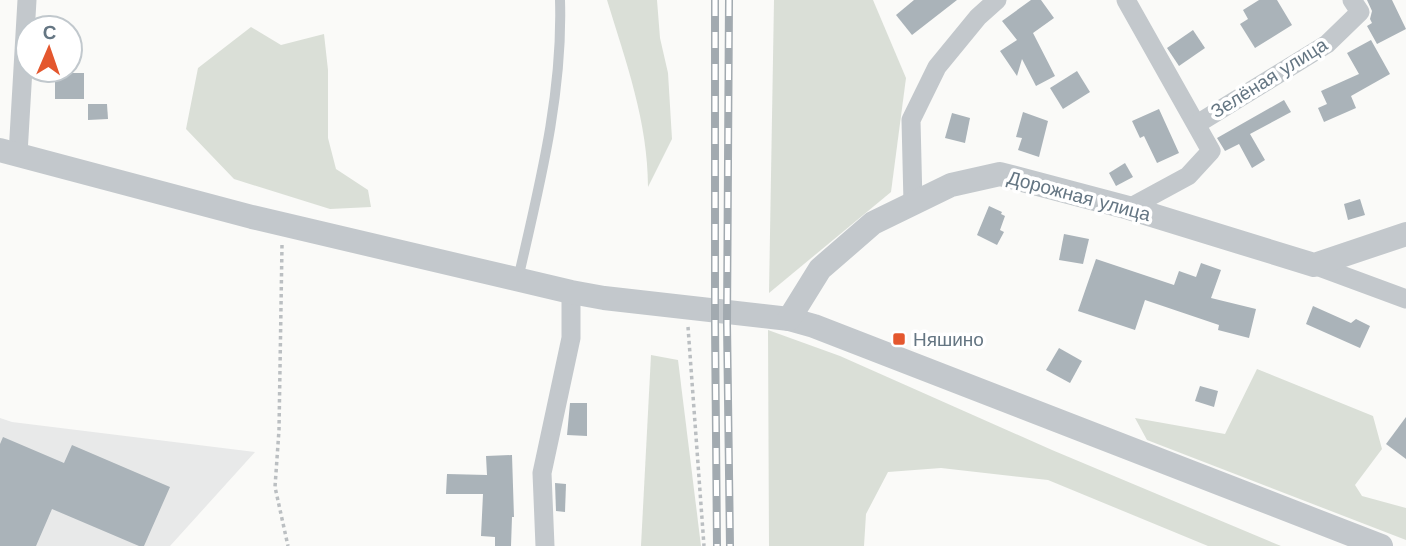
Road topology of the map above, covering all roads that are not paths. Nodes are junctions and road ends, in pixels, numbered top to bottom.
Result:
1 (27, 0) edge
2 (560, 0) edge
3 (997, 0) edge
4 (1126, 0) edge
5 (1352, 0) edge
6 (1197, 124) junction
7 (9, 152) edge
8 (913, 203) junction
9 (1129, 208) junction
10 (1406, 234) edge
11 (1314, 265) junction
12 (518, 280) junction
13 (571, 292) junction
14 (1406, 299) edge
15 (789, 319) junction
16 (545, 546) edge
17 (1381, 546) edge

1 - 7 street
2 - 12 lane
3 - 8 street
4 - 6 street
5 - 6 street, Зелёная улица
6 - 9 street
7 - 12 street
8 - 9 street, Дорожная улица
8 - 15 street, Дорожная улица
9 - 11 street, Дорожная улица
10 - 11 street
11 - 14 street
12 - 13 street
13 - 15 street
13 - 16 street
15 - 17 street

